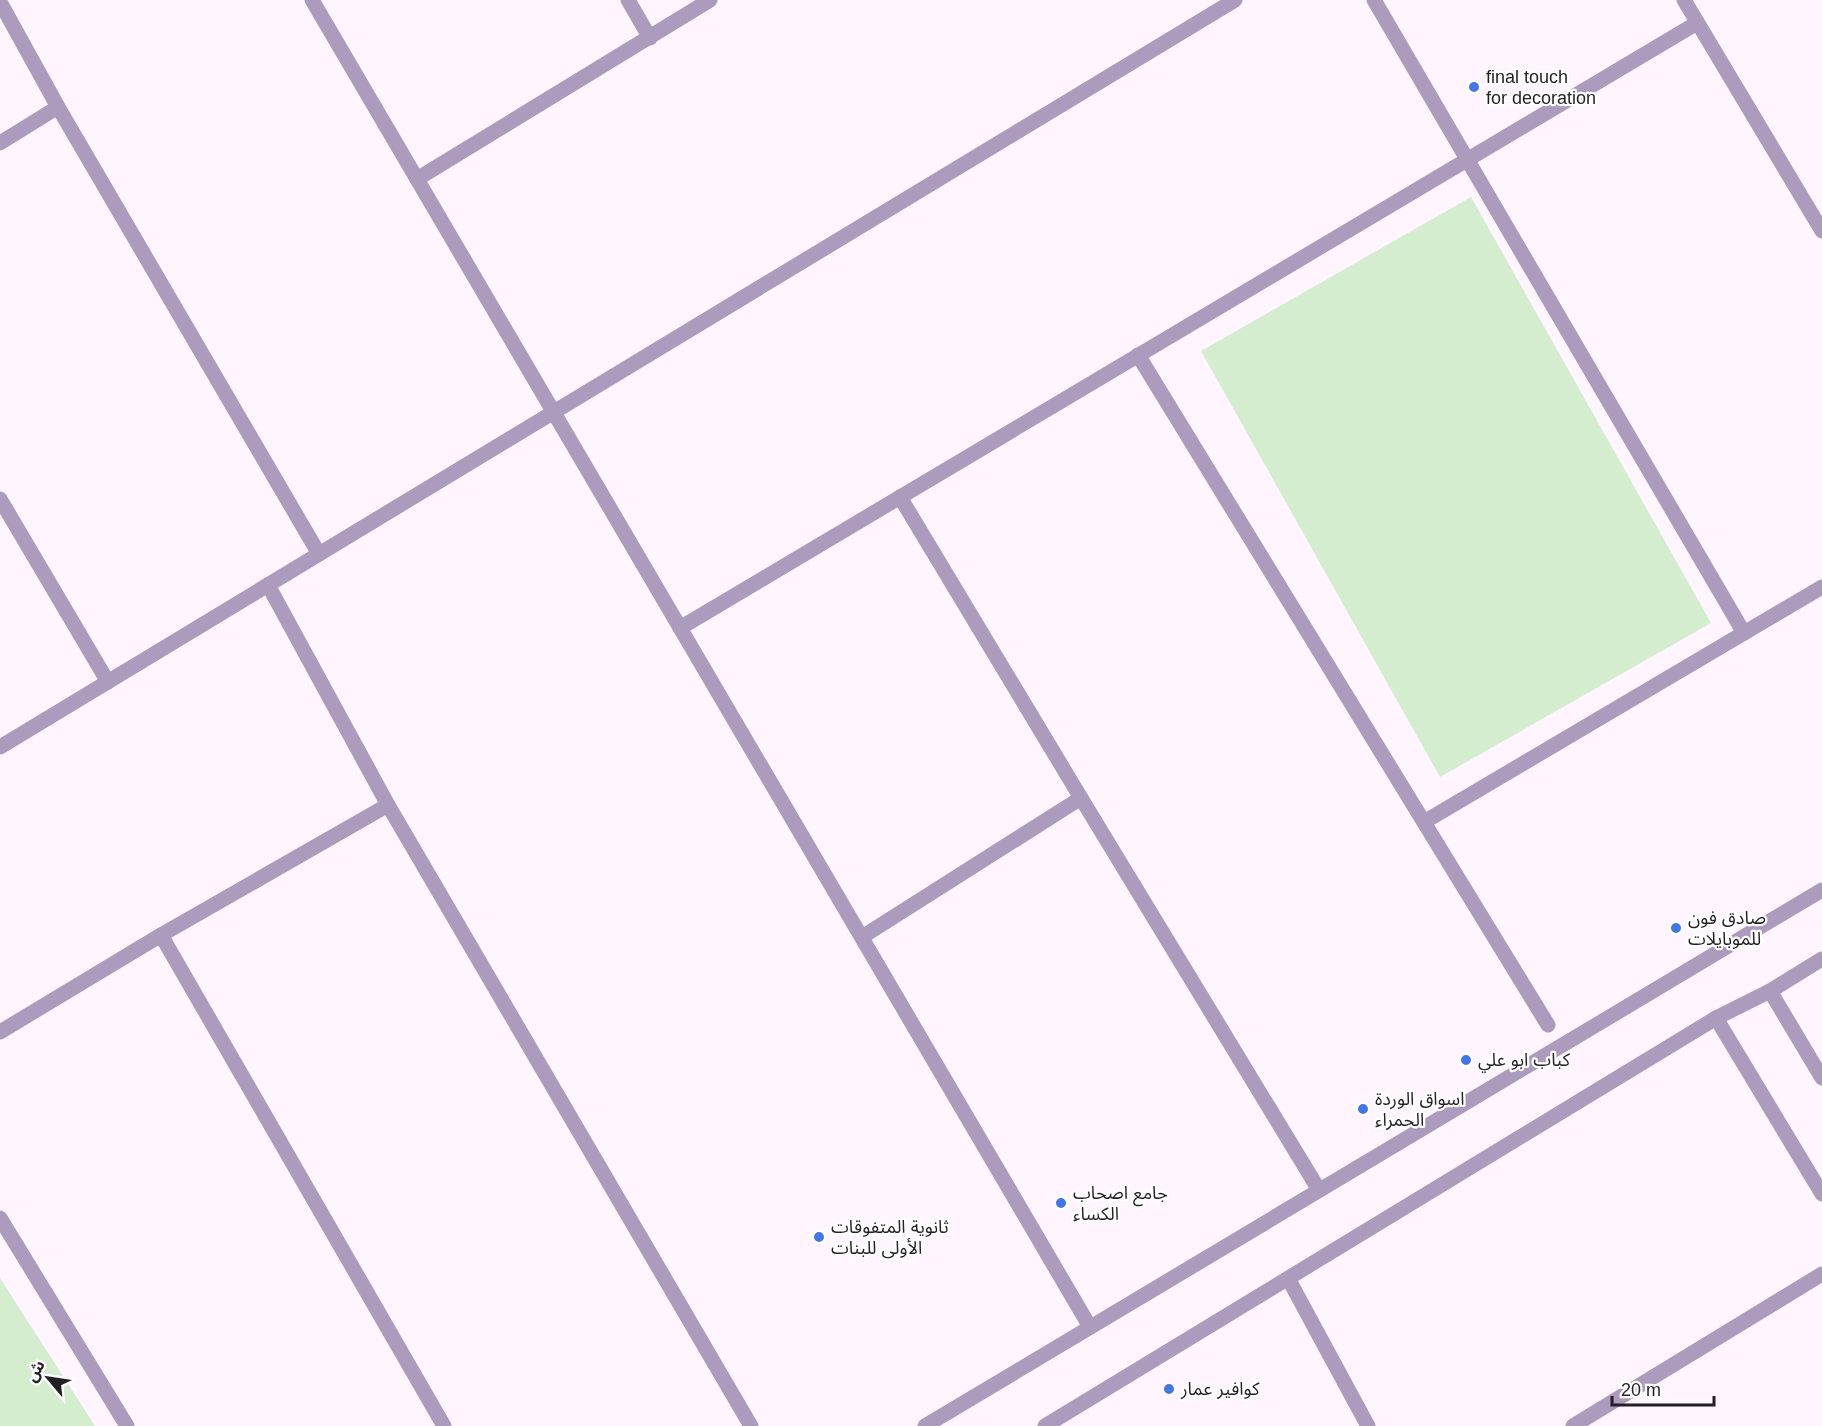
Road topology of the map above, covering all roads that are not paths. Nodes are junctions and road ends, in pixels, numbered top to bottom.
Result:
1 (312, 0) edge
2 (628, 0) edge
3 (710, 0) edge
4 (1235, 0) edge
5 (1374, 0) edge
6 (1684, 0) edge
7 (0, 2) edge
8 (1697, 23) junction
9 (650, 38) junction
10 (58, 107) junction
11 (0, 142) edge
12 (1467, 159) junction
13 (417, 179) junction
14 (1822, 231) edge
15 (1138, 355) junction
16 (554, 412) junction
17 (900, 497) junction
18 (0, 499) edge
19 (319, 554) junction
20 (268, 585) junction
21 (1822, 587) edge
22 (680, 628) junction
23 (1744, 633) junction
24 (108, 682) junction
25 (0, 747) edge
26 (1081, 798) junction
27 (388, 805) junction
28 (1424, 822) junction
29 (1822, 890) edge
30 (161, 935) junction
31 (862, 937) junction
32 (1822, 959) edge
33 (1770, 991) junction
34 (1716, 1018) junction
35 (1548, 1025) dead end
36 (0, 1032) edge
37 (1822, 1078) edge
38 (1319, 1190) junction
39 (1822, 1194) edge
40 (0, 1218) edge
41 (1822, 1274) edge
42 (1289, 1280) junction
43 (1090, 1327) junction
44 (127, 1426) edge
45 (444, 1426) edge
46 (751, 1426) edge
47 (925, 1426) edge
48 (1046, 1426) edge
49 (1368, 1426) edge
50 (1573, 1426) edge

1 - 13 street
2 - 9 street
3 - 9 street
4 - 16 street
5 - 12 street
6 - 8 street
7 - 10 street
8 - 12 street
8 - 14 street
9 - 13 street
10 - 11 street
10 - 19 street
12 - 15 street
12 - 23 street
13 - 16 street
15 - 17 street
15 - 28 street
16 - 19 street
16 - 22 street
17 - 22 street
17 - 26 street
18 - 24 street
19 - 20 street
20 - 24 street
20 - 27 street
21 - 23 street
22 - 31 street
23 - 28 street
24 - 25 street
26 - 31 street
26 - 38 street
27 - 30 street
27 - 46 street
28 - 35 street
29 - 38 street
30 - 36 street
30 - 45 street
31 - 43 street
32 - 33 street
33 - 34 street
33 - 37 street
34 - 39 street
34 - 42 street
38 - 43 street
40 - 44 street
41 - 50 street
42 - 48 street
42 - 49 street
43 - 47 street

